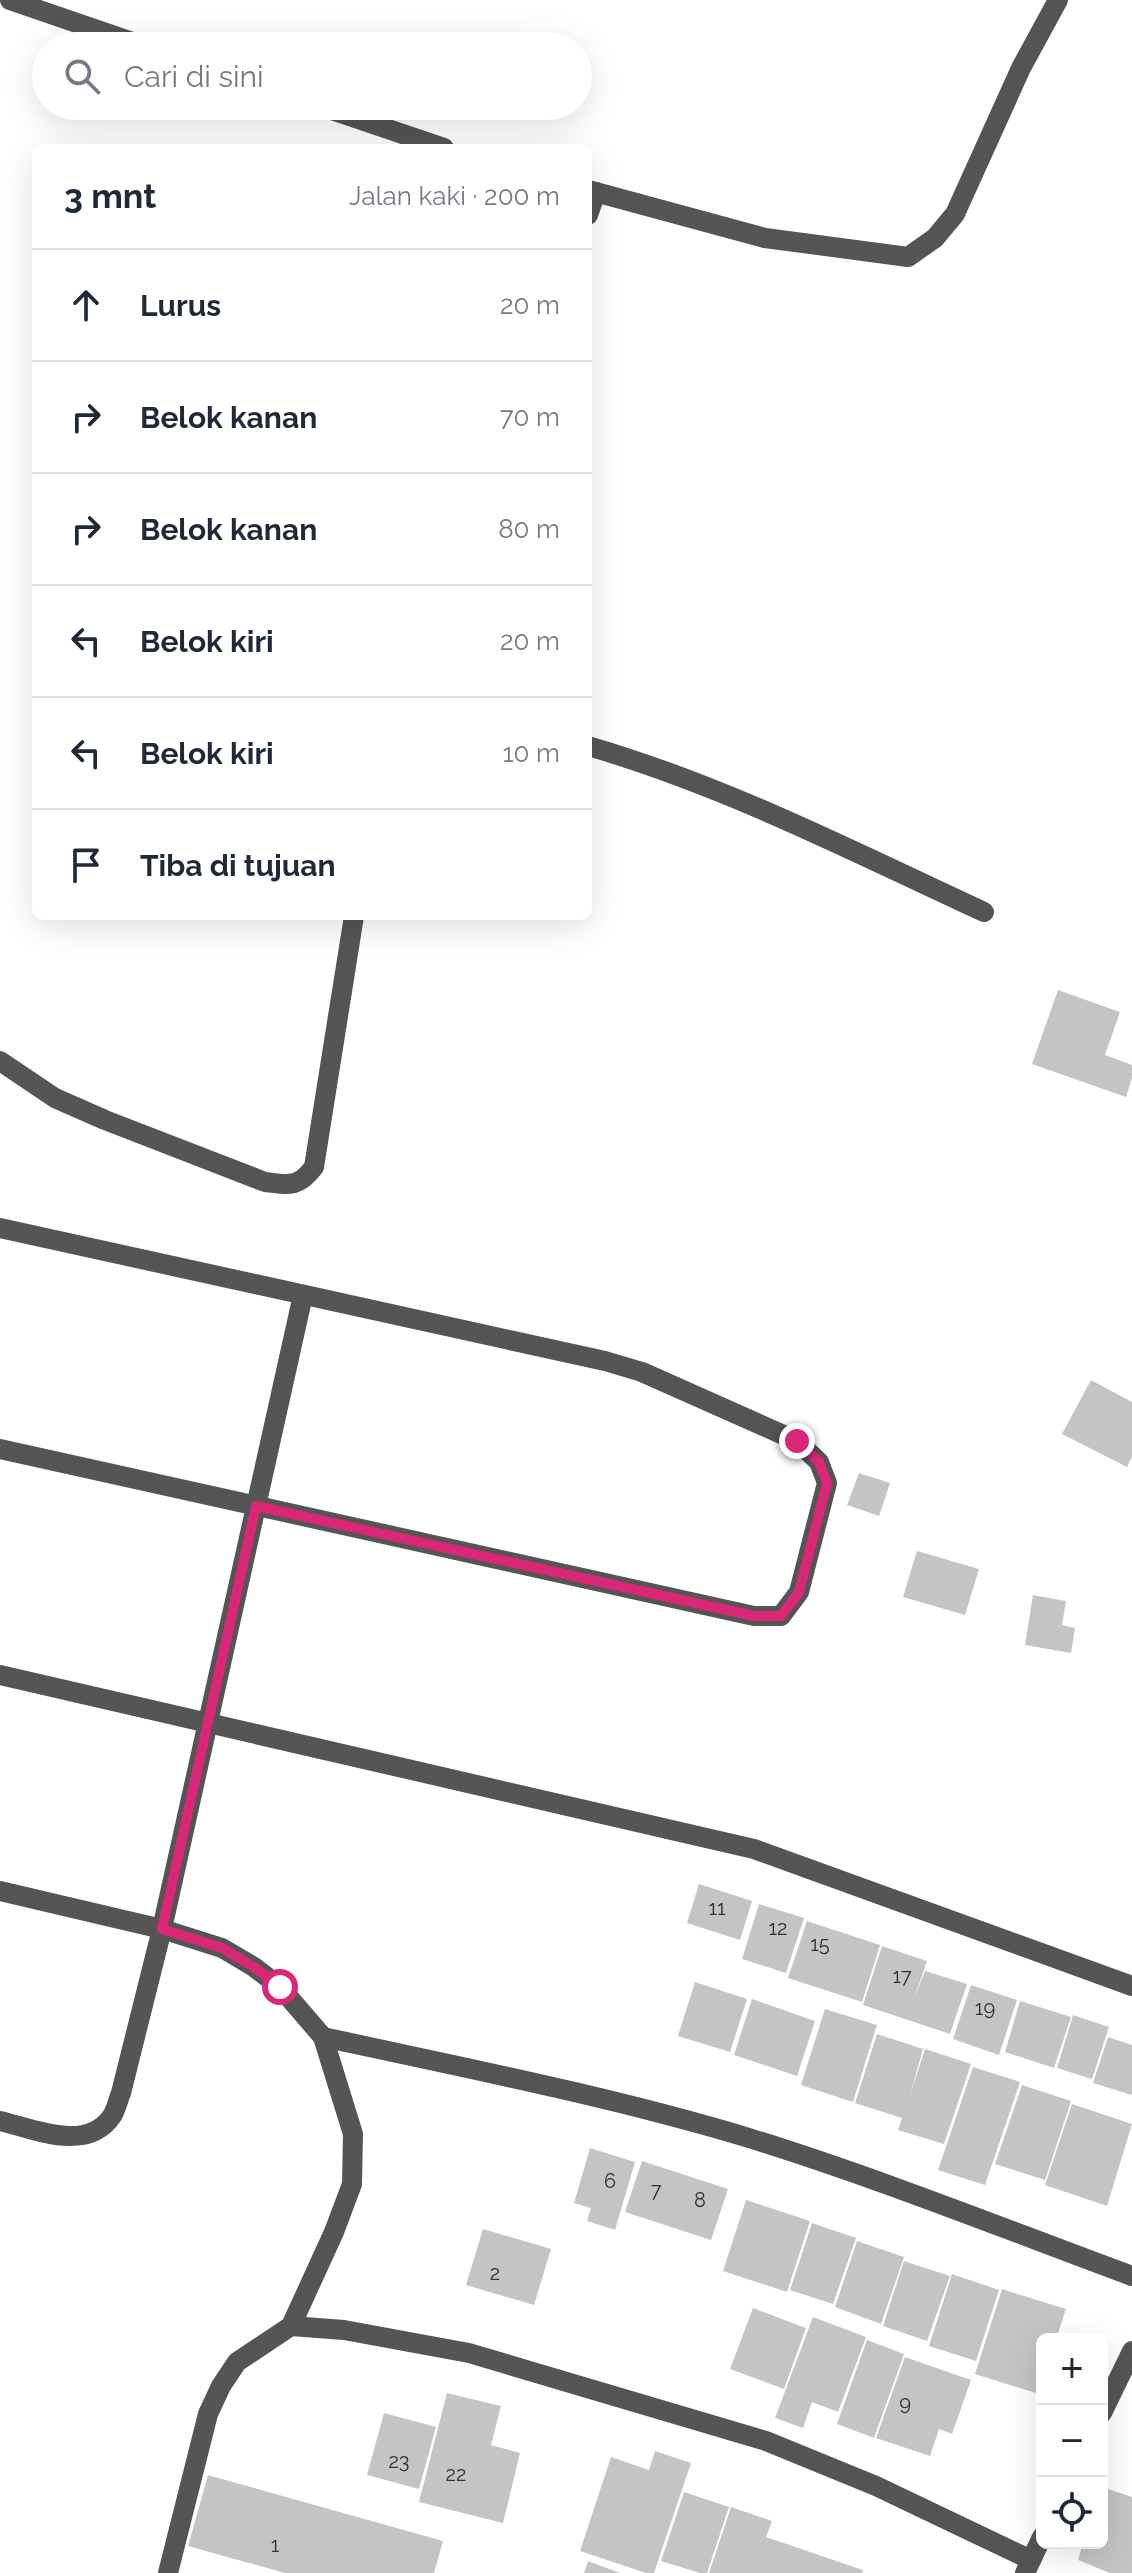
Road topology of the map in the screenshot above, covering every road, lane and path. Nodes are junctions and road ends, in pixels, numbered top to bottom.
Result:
1 (10, 0) edge
2 (1058, 0) edge
3 (103, 32) edge
4 (361, 120) edge
5 (432, 144) edge
6 (592, 191) edge
7 (592, 747) edge
8 (984, 912) dead end
9 (353, 920) edge
10 (0, 1061) edge
11 (0, 1228) edge
12 (303, 1295) junction
13 (0, 1449) edge
14 (256, 1506) junction
15 (0, 1675) edge
16 (208, 1723) junction
17 (0, 1891) edge
18 (162, 1929) junction
19 (1132, 1986) edge
20 (323, 2037) junction
21 (0, 2121) edge
22 (1132, 2276) edge
23 (291, 2326) junction
24 (1132, 2351) edge
25 (1106, 2405) edge
26 (1028, 2566) edge
27 (168, 2573) edge

1 - 3 street
2 - 6 street
4 - 5 street
7 - 8 street
9 - 10 street
11 - 12 street
12 - 14 street
12 - 14 street
13 - 14 street
14 - 16 street
15 - 16 street
16 - 18 street
16 - 19 street
17 - 18 street
18 - 20 street
18 - 21 street
20 - 22 street
20 - 23 street
23 - 26 street
23 - 27 street
24 - 25 street

